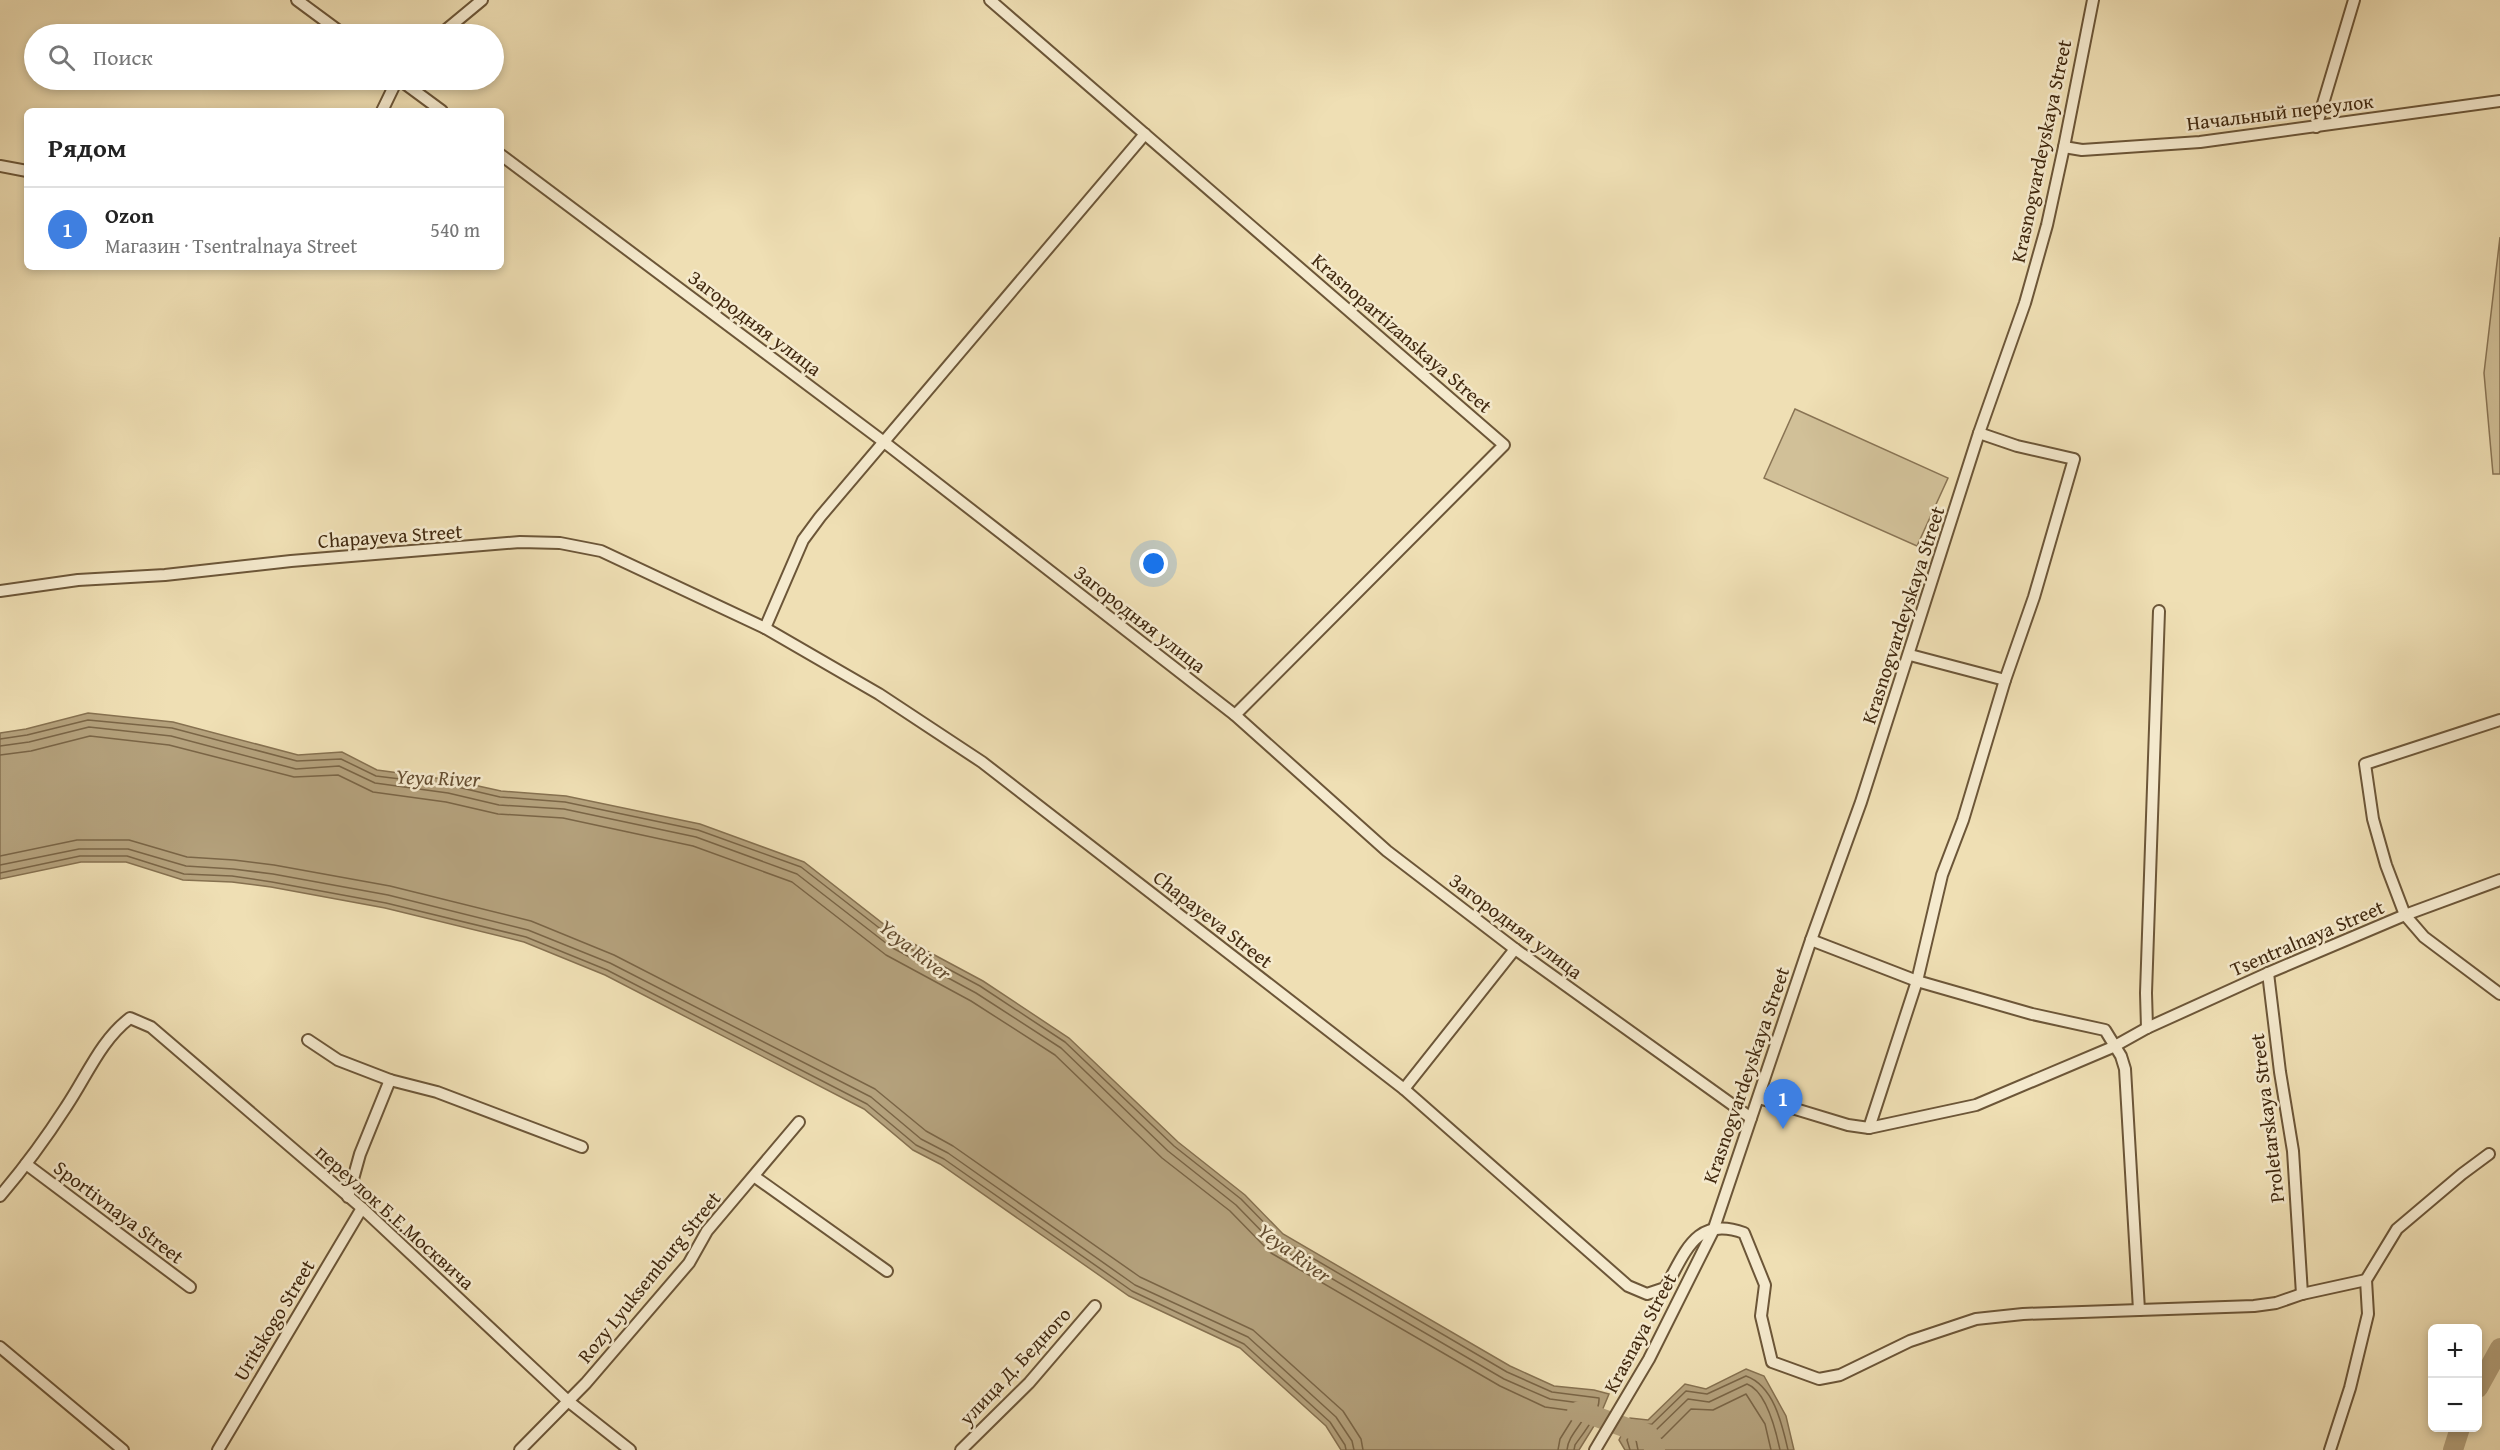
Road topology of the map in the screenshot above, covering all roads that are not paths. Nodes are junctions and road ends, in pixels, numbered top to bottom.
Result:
1 (297, 0) edge
2 (482, 0) edge
3 (990, 0) edge
4 (2092, 0) edge
5 (2354, 0) edge
6 (330, 24) edge
7 (453, 24) edge
8 (394, 90) edge
9 (413, 90) edge
10 (2500, 101) edge
11 (384, 108) edge
12 (438, 108) edge
13 (2316, 127) junction
14 (1144, 134) junction
15 (2064, 147) junction
16 (504, 157) edge
17 (0, 166) edge
18 (24, 170) edge
19 (1979, 433) junction
20 (884, 442) junction
21 (0, 591) edge
22 (2159, 611) dead end
23 (765, 628) junction
24 (1910, 655) junction
25 (2005, 680) junction
26 (1235, 715) junction
27 (2500, 720) edge
28 (2500, 880) edge
29 (2405, 915) junction
30 (1811, 940) junction
31 (1515, 949) junction
32 (2268, 973) junction
33 (1917, 981) junction
34 (2500, 994) edge
35 (2147, 1028) junction
36 (308, 1040) dead end
37 (2113, 1047) junction
38 (390, 1080) junction
39 (1404, 1089) junction
40 (1759, 1098) junction
41 (1751, 1118) junction
42 (799, 1122) dead end
43 (1869, 1128) junction
44 (582, 1147) dead end
45 (2488, 1154) dead end
46 (26, 1164) junction
47 (754, 1177) junction
48 (0, 1196) edge
49 (348, 1197) junction
50 (362, 1208) junction
51 (1713, 1231) junction
52 (887, 1271) dead end
53 (2366, 1280) junction
54 (190, 1287) dead end
55 (2302, 1294) junction
56 (1095, 1306) dead end
57 (2139, 1310) junction
58 (0, 1347) edge
59 (568, 1401) junction
60 (123, 1450) edge
61 (218, 1450) edge
62 (520, 1450) edge
63 (630, 1450) edge
64 (961, 1450) edge
65 (1594, 1450) edge
66 (2330, 1450) edge

1 - 6 street
2 - 7 street
3 - 14 street, Krasnopartizanskaya Street
4 - 15 street, Krasnogvardeyskaya Street
5 - 13 street
8 - 11 street
9 - 12 street
10 - 13 street, Начальный переулок
13 - 15 street, Начальный переулок
14 - 20 street
14 - 26 street, Krasnopartizanskaya Street
15 - 19 street, Krasnogvardeyskaya Street
16 - 20 street, Загородняя улица
17 - 18 street
19 - 24 street, Krasnogvardeyskaya Street
19 - 25 street
20 - 23 street
20 - 26 street, Загородняя улица
21 - 23 street, Chapayeva Street
22 - 35 street
23 - 39 street, Chapayeva Street
24 - 25 street
24 - 30 street, Krasnogvardeyskaya Street
25 - 33 street
26 - 31 street, Загородняя улица
27 - 29 street, Tsentralnaya Street
28 - 29 street
29 - 32 street, Tsentralnaya Street
29 - 34 street
30 - 33 street
30 - 40 street, Krasnogvardeyskaya Street
31 - 39 street
31 - 41 street, Загородняя улица
32 - 35 street, Tsentralnaya Street
32 - 55 street, Proletarskaya Street
33 - 37 street
33 - 43 street
35 - 37 street, Tsentralnaya Street
36 - 38 street
37 - 43 street, Tsentralnaya Street
37 - 57 street
38 - 44 street
38 - 49 street
39 - 51 street, Chapayeva Street
40 - 41 street, Krasnogvardeyskaya Street
40 - 43 street, Tsentralnaya Street
41 - 51 street, Krasnogvardeyskaya Street
42 - 47 street, Rozy Lyuksemburg Street
45 - 53 street
46 - 48 street
46 - 49 street, переулок Б.Е.Москвича
46 - 54 street, Sportivnaya Street
47 - 52 street
47 - 59 street, Rozy Lyuksemburg Street
49 - 50 street, переулок Б.Е.Москвича
50 - 59 street, переулок Б.Е.Москвича
50 - 61 street, Uritskogo Street
51 - 57 street
51 - 65 street, Krasnaya Street
53 - 55 street
53 - 66 street
55 - 57 street
56 - 64 street, улица Д. Бедного
58 - 60 street
59 - 62 street, Rozy Lyuksemburg Street
59 - 63 street, переулок Б.Е.Москвича

